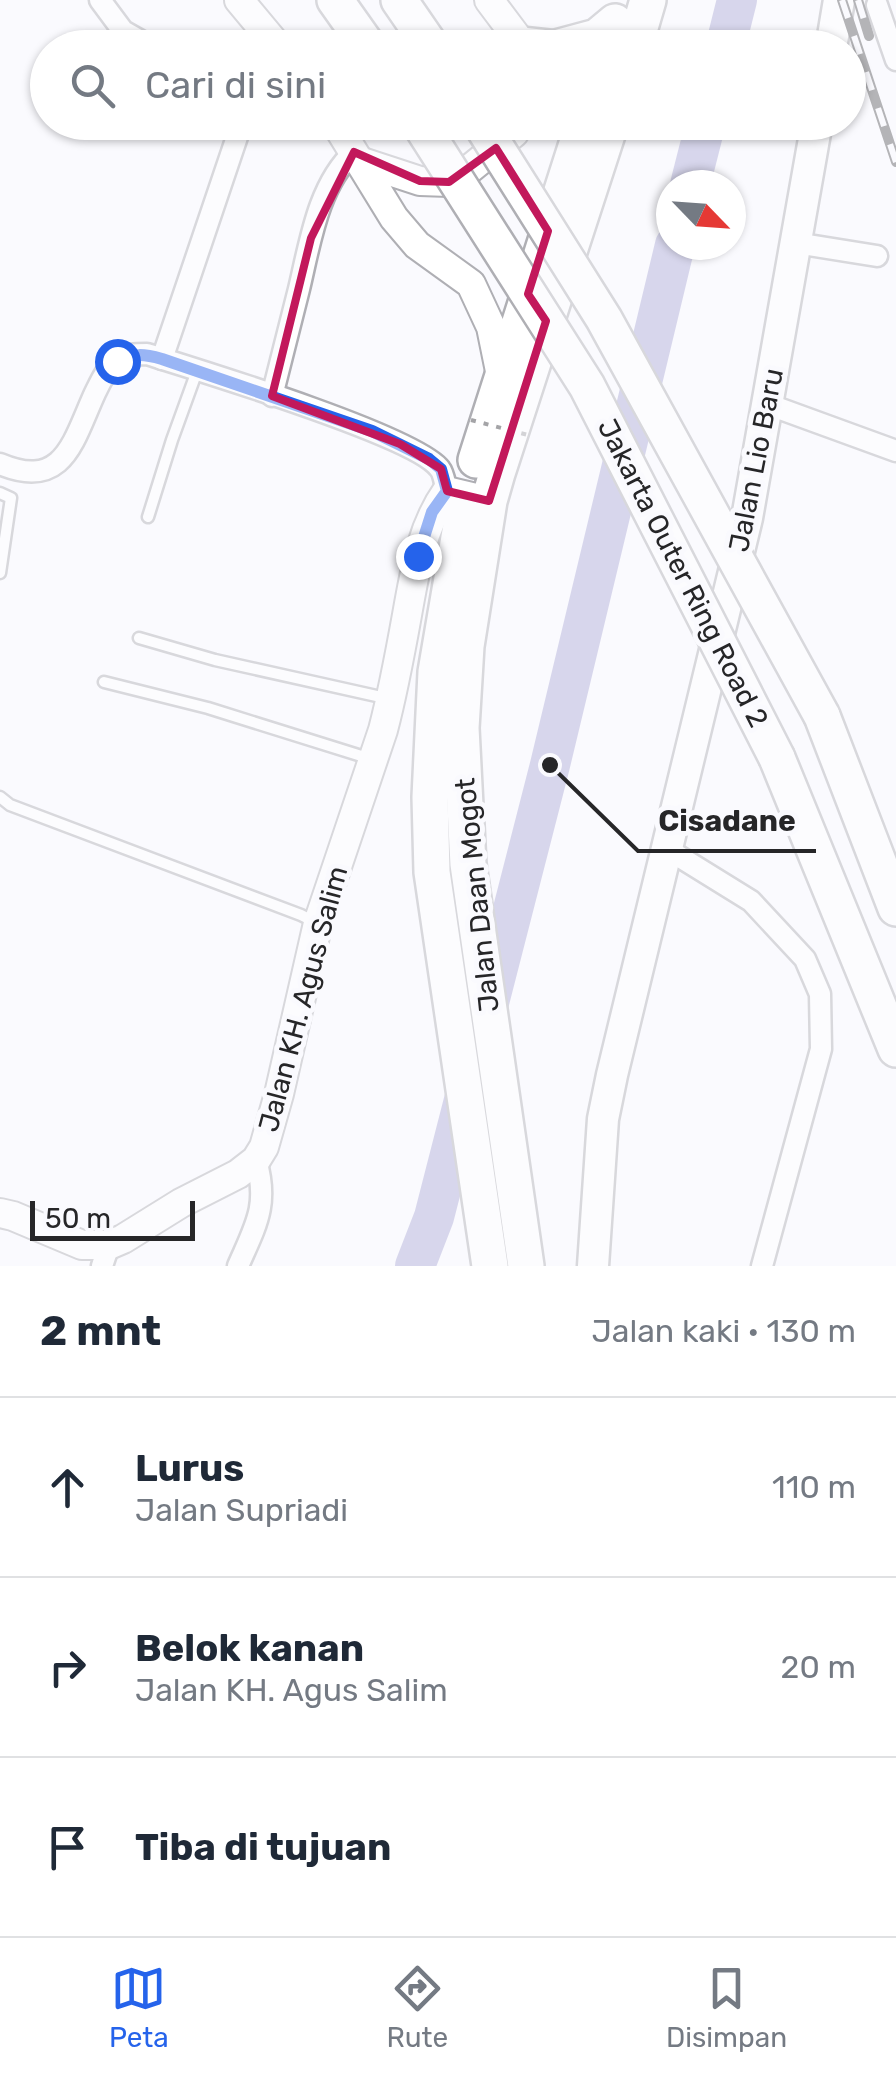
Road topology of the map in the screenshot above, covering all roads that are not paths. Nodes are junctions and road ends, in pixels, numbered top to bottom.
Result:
1 (100, 0) edge
2 (240, 0) edge
3 (336, 0) edge
4 (399, 0) edge
5 (489, 0) edge
6 (648, 0) edge
7 (839, 0) edge
8 (872, 2) edge
9 (896, 15) edge
10 (620, 29) edge
11 (123, 30) edge
12 (264, 30) edge
13 (357, 30) edge
14 (420, 30) edge
15 (518, 30) edge
16 (833, 30) edge
17 (896, 60) edge
18 (236, 140) edge
19 (343, 140) edge
20 (430, 140) edge
21 (491, 140) edge
22 (505, 140) edge
23 (578, 140) edge
24 (604, 140) edge
25 (814, 140) edge
26 (351, 159) junction
27 (796, 243) junction
28 (877, 256) dead end
29 (162, 359) junction
30 (197, 371) junction
31 (501, 378) junction
32 (272, 396) junction
33 (767, 404) junction
34 (896, 451) edge
35 (0, 464) edge
36 (0, 492) edge
37 (467, 496) junction
38 (148, 518) dead end
39 (0, 572) edge
40 (139, 638) dead end
41 (104, 682) dead end
42 (392, 700) junction
43 (374, 760) junction
44 (0, 797) edge
45 (667, 850) junction
46 (896, 908) edge
47 (318, 924) junction
48 (896, 1049) edge
49 (256, 1160) junction
50 (0, 1213) edge
51 (106, 1255) edge
52 (238, 1266) edge
53 (490, 1266) edge
54 (526, 1266) edge
55 (593, 1266) edge
56 (762, 1266) edge

1 - 11 street
2 - 12 street
3 - 13 highway
4 - 14 highway
5 - 15 street
6 - 10 highway
7 - 16 main road
8 - 9 street
8 - 17 street
18 - 29 street
19 - 26 street
20 - 48 highway, Jakarta Outer Ring Road 2, bridge
21 - 46 highway, Jakarta Outer Ring Road 2, bridge
22 - 26 street
23 - 31 highway, Jalan Daan Mogot
24 - 37 highway, Jalan Daan Mogot
25 - 27 main road, Jalan Lio Baru
26 - 31 street
26 - 32 street
27 - 28 street
27 - 33 main road, Jalan Lio Baru
29 - 30 street
29 - 35 street
30 - 32 street
30 - 38 lane
31 - 37 highway, Jalan Daan Mogot
32 - 37 street
33 - 34 street
33 - 45 main road, Jalan Lio Baru
36 - 39 lane
37 - 42 street, Jalan KH. Agus Salim
37 - 53 highway, Jalan Daan Mogot
37 - 54 highway, Jalan Daan Mogot
40 - 42 lane
41 - 43 lane
42 - 43 street, Jalan KH. Agus Salim
43 - 47 street, Jalan KH. Agus Salim
44 - 47 lane
45 - 55 main road, Jalan Lio Baru
45 - 56 street
47 - 49 street, Jalan KH. Agus Salim
49 - 51 street, Jalan KH. Agus Salim
49 - 52 street
50 - 51 street, Jalan KH. Agus Salim

